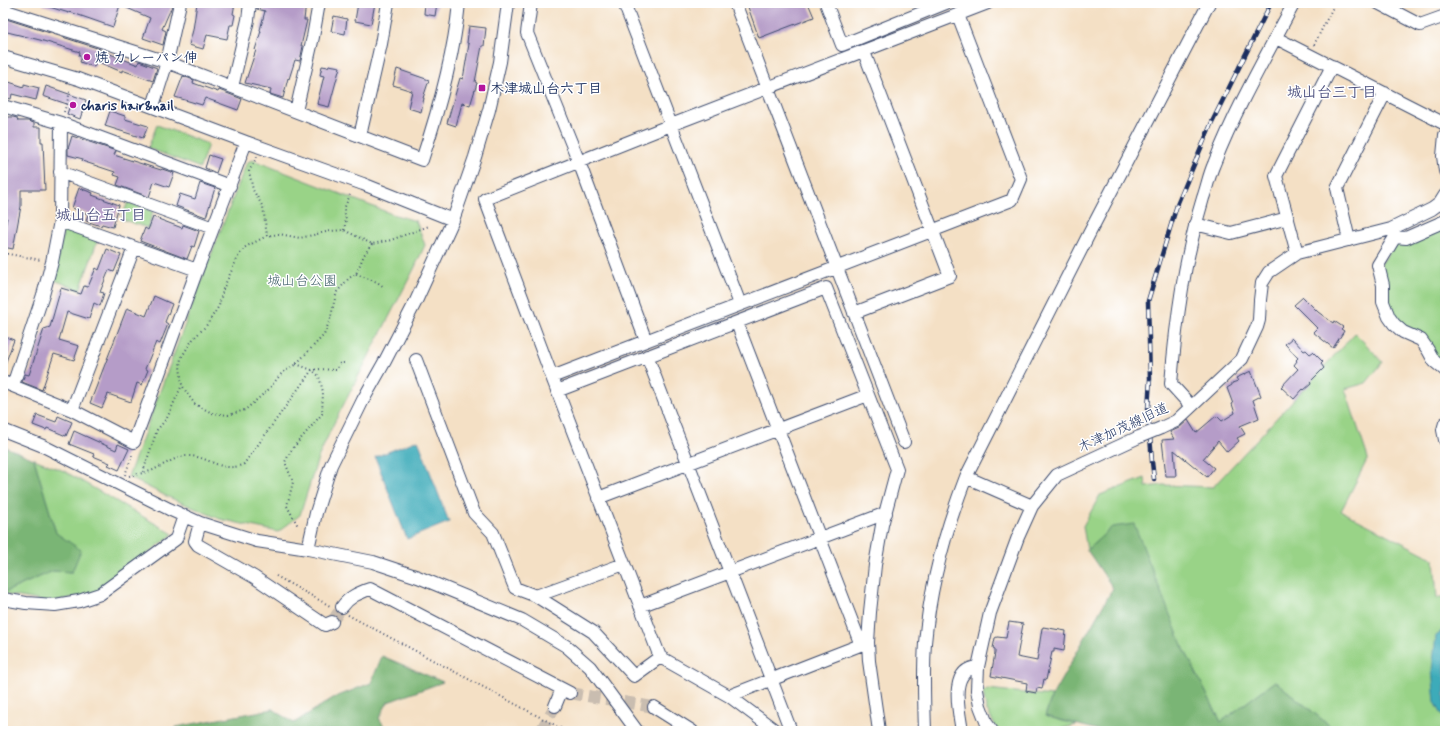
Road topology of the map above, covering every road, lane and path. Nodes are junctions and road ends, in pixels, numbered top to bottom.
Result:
1 (180, 3) edge
2 (250, 3) edge
3 (319, 3) edge
4 (388, 3) edge
5 (460, 3) edge
6 (508, 3) edge
7 (531, 3) edge
8 (624, 3) edge
9 (735, 3) edge
10 (826, 3) edge
11 (946, 3) edge
12 (988, 3) edge
13 (1209, 3) edge
14 (1294, 3) edge
15 (1335, 3) edge
16 (1378, 3) edge
17 (933, 5) edge
18 (3, 10) edge
19 (958, 15) junction
20 (1445, 16) edge
21 (1276, 38) junction
22 (864, 52) junction
23 (1309, 55) junction
24 (3, 57) edge
25 (167, 62) junction
26 (1332, 66) junction
27 (232, 87) junction
28 (768, 88) junction
29 (71, 89) dead end
30 (1385, 93) junction
31 (3, 106) edge
32 (153, 106) junction
33 (296, 112) junction
34 (61, 123) junction
35 (1445, 124) edge
36 (671, 125) junction
37 (1445, 135) edge
38 (360, 136) junction
39 (246, 142) junction
40 (257, 157) dead end
41 (578, 162) junction
42 (1445, 171) edge
43 (60, 172) junction
44 (230, 186) junction
45 (350, 194) dead end
46 (1445, 195) edge
47 (1288, 218) junction
48 (453, 220) junction
49 (60, 221) junction
50 (1445, 221) edge
51 (1195, 224) junction
52 (429, 226) dead end
53 (213, 228) junction
54 (344, 230) junction
55 (933, 230) junction
56 (1393, 233) junction
57 (267, 236) junction
58 (1349, 240) junction
59 (372, 244) junction
60 (134, 248) junction
61 (3, 253) edge
62 (1297, 253) junction
63 (52, 262) junction
64 (837, 268) junction
65 (197, 270) junction
66 (356, 274) junction
67 (384, 287) dead end
68 (740, 304) junction
69 (854, 313) junction
70 (737, 323) junction
71 (646, 341) junction
72 (648, 356) junction
73 (416, 360) dead end
74 (344, 363) dead end
75 (296, 364) junction
76 (312, 370) junction
77 (1445, 370) edge
78 (552, 377) junction
79 (8, 384) edge
80 (182, 385) junction
81 (557, 391) junction
82 (868, 395) junction
83 (1191, 406) junction
84 (72, 410) junction
85 (1445, 423) edge
86 (778, 429) junction
87 (3, 430) edge
88 (1445, 440) edge
89 (134, 442) junction
90 (904, 442) dead end
91 (688, 464) junction
92 (143, 473) junction
93 (966, 477) junction
94 (598, 498) junction
95 (1032, 506) junction
96 (886, 513) junction
97 (184, 516) junction
98 (200, 523) junction
99 (298, 526) dead end
100 (820, 537) junction
101 (308, 549) junction
102 (624, 564) junction
103 (730, 571) junction
104 (271, 574) dead end
105 (536, 596) junction
106 (3, 599) edge
107 (640, 606) junction
108 (340, 610) junction
109 (332, 622) dead end
110 (865, 644) junction
111 (660, 657) junction
112 (978, 667) junction
113 (771, 679) junction
114 (729, 696) junction
115 (555, 706) tunnel mouth
116 (654, 707) tunnel mouth
117 (566, 731) edge
118 (637, 731) edge
119 (692, 731) edge
120 (776, 731) edge
121 (791, 731) edge
122 (879, 731) edge
123 (925, 731) edge
124 (962, 731) edge
125 (992, 731) edge

1 - 25 street
2 - 27 street
3 - 33 street
4 - 38 street
5 - 38 street
6 - 48 street
7 - 41 street
8 - 36 street
9 - 28 street
10 - 17 street
11 - 17 street
12 - 19 street
13 - 93 street
14 - 21 street
15 - 23 path
16 - 20 street
18 - 25 street
19 - 22 street
19 - 55 street
21 - 23 street
21 - 51 street
22 - 28 street
22 - 55 street
23 - 26 street
24 - 32 street
25 - 27 street
25 - 32 street
26 - 30 street
26 - 47 street
27 - 33 street
28 - 36 street
28 - 64 street
29 - 34 path
30 - 35 street
30 - 58 street
31 - 34 street
32 - 39 street
33 - 38 street
34 - 43 street
34 - 44 street
36 - 41 street
36 - 68 street
37 - 42 street
39 - 44 street
39 - 48 street
40 - 57 path
41 - 71 street
41 - 78 street
43 - 49 street
43 - 53 street
44 - 53 street
45 - 54 path
46 - 56 street, 木津加茂線旧道
47 - 51 street
47 - 62 street
48 - 101 street
49 - 60 street
49 - 63 street
50 - 56 street
51 - 83 street
52 - 59 path
53 - 65 street
54 - 57 path
54 - 59 path
55 - 64 street
55 - 69 street
56 - 58 street, 木津加茂線旧道
56 - 77 street
57 - 80 path
58 - 62 street, 木津加茂線旧道
59 - 66 path
60 - 65 street
60 - 84 street
61 - 63 path
62 - 83 street, 木津加茂線旧道
63 - 79 street
64 - 68 street
64 - 69 street
65 - 89 street
66 - 67 path
66 - 75 path
68 - 71 street
69 - 90 street
70 - 72 street
70 - 82 street
70 - 86 street
71 - 78 street
72 - 81 street
72 - 91 street
73 - 105 street
74 - 76 path
75 - 76 path
75 - 80 path
76 - 92 path
76 - 99 path
78 - 81 street
79 - 84 street
80 - 92 path
81 - 94 street
82 - 86 street
82 - 96 street
83 - 95 street, 木津加茂線旧道, bridge
84 - 89 street
85 - 88 street
86 - 91 street
86 - 100 street
87 - 97 street
89 - 92 path
91 - 94 street
91 - 103 street
93 - 95 street
93 - 123 street
94 - 102 street
95 - 112 street, 木津加茂線旧道
96 - 100 street
96 - 110 street
97 - 98 street
97 - 106 street
98 - 101 street
98 - 109 street
100 - 103 street
100 - 110 street
101 - 118 street
102 - 105 street
102 - 107 street
103 - 107 street
103 - 113 street
104 - 108 path
105 - 111 street
107 - 111 street
108 - 115 street
108 - 117 path
110 - 113 street
110 - 122 street
111 - 114 street
112 - 124 street
112 - 125 street, 木津加茂線旧道
113 - 114 street
113 - 121 street
114 - 120 street
116 - 119 street

